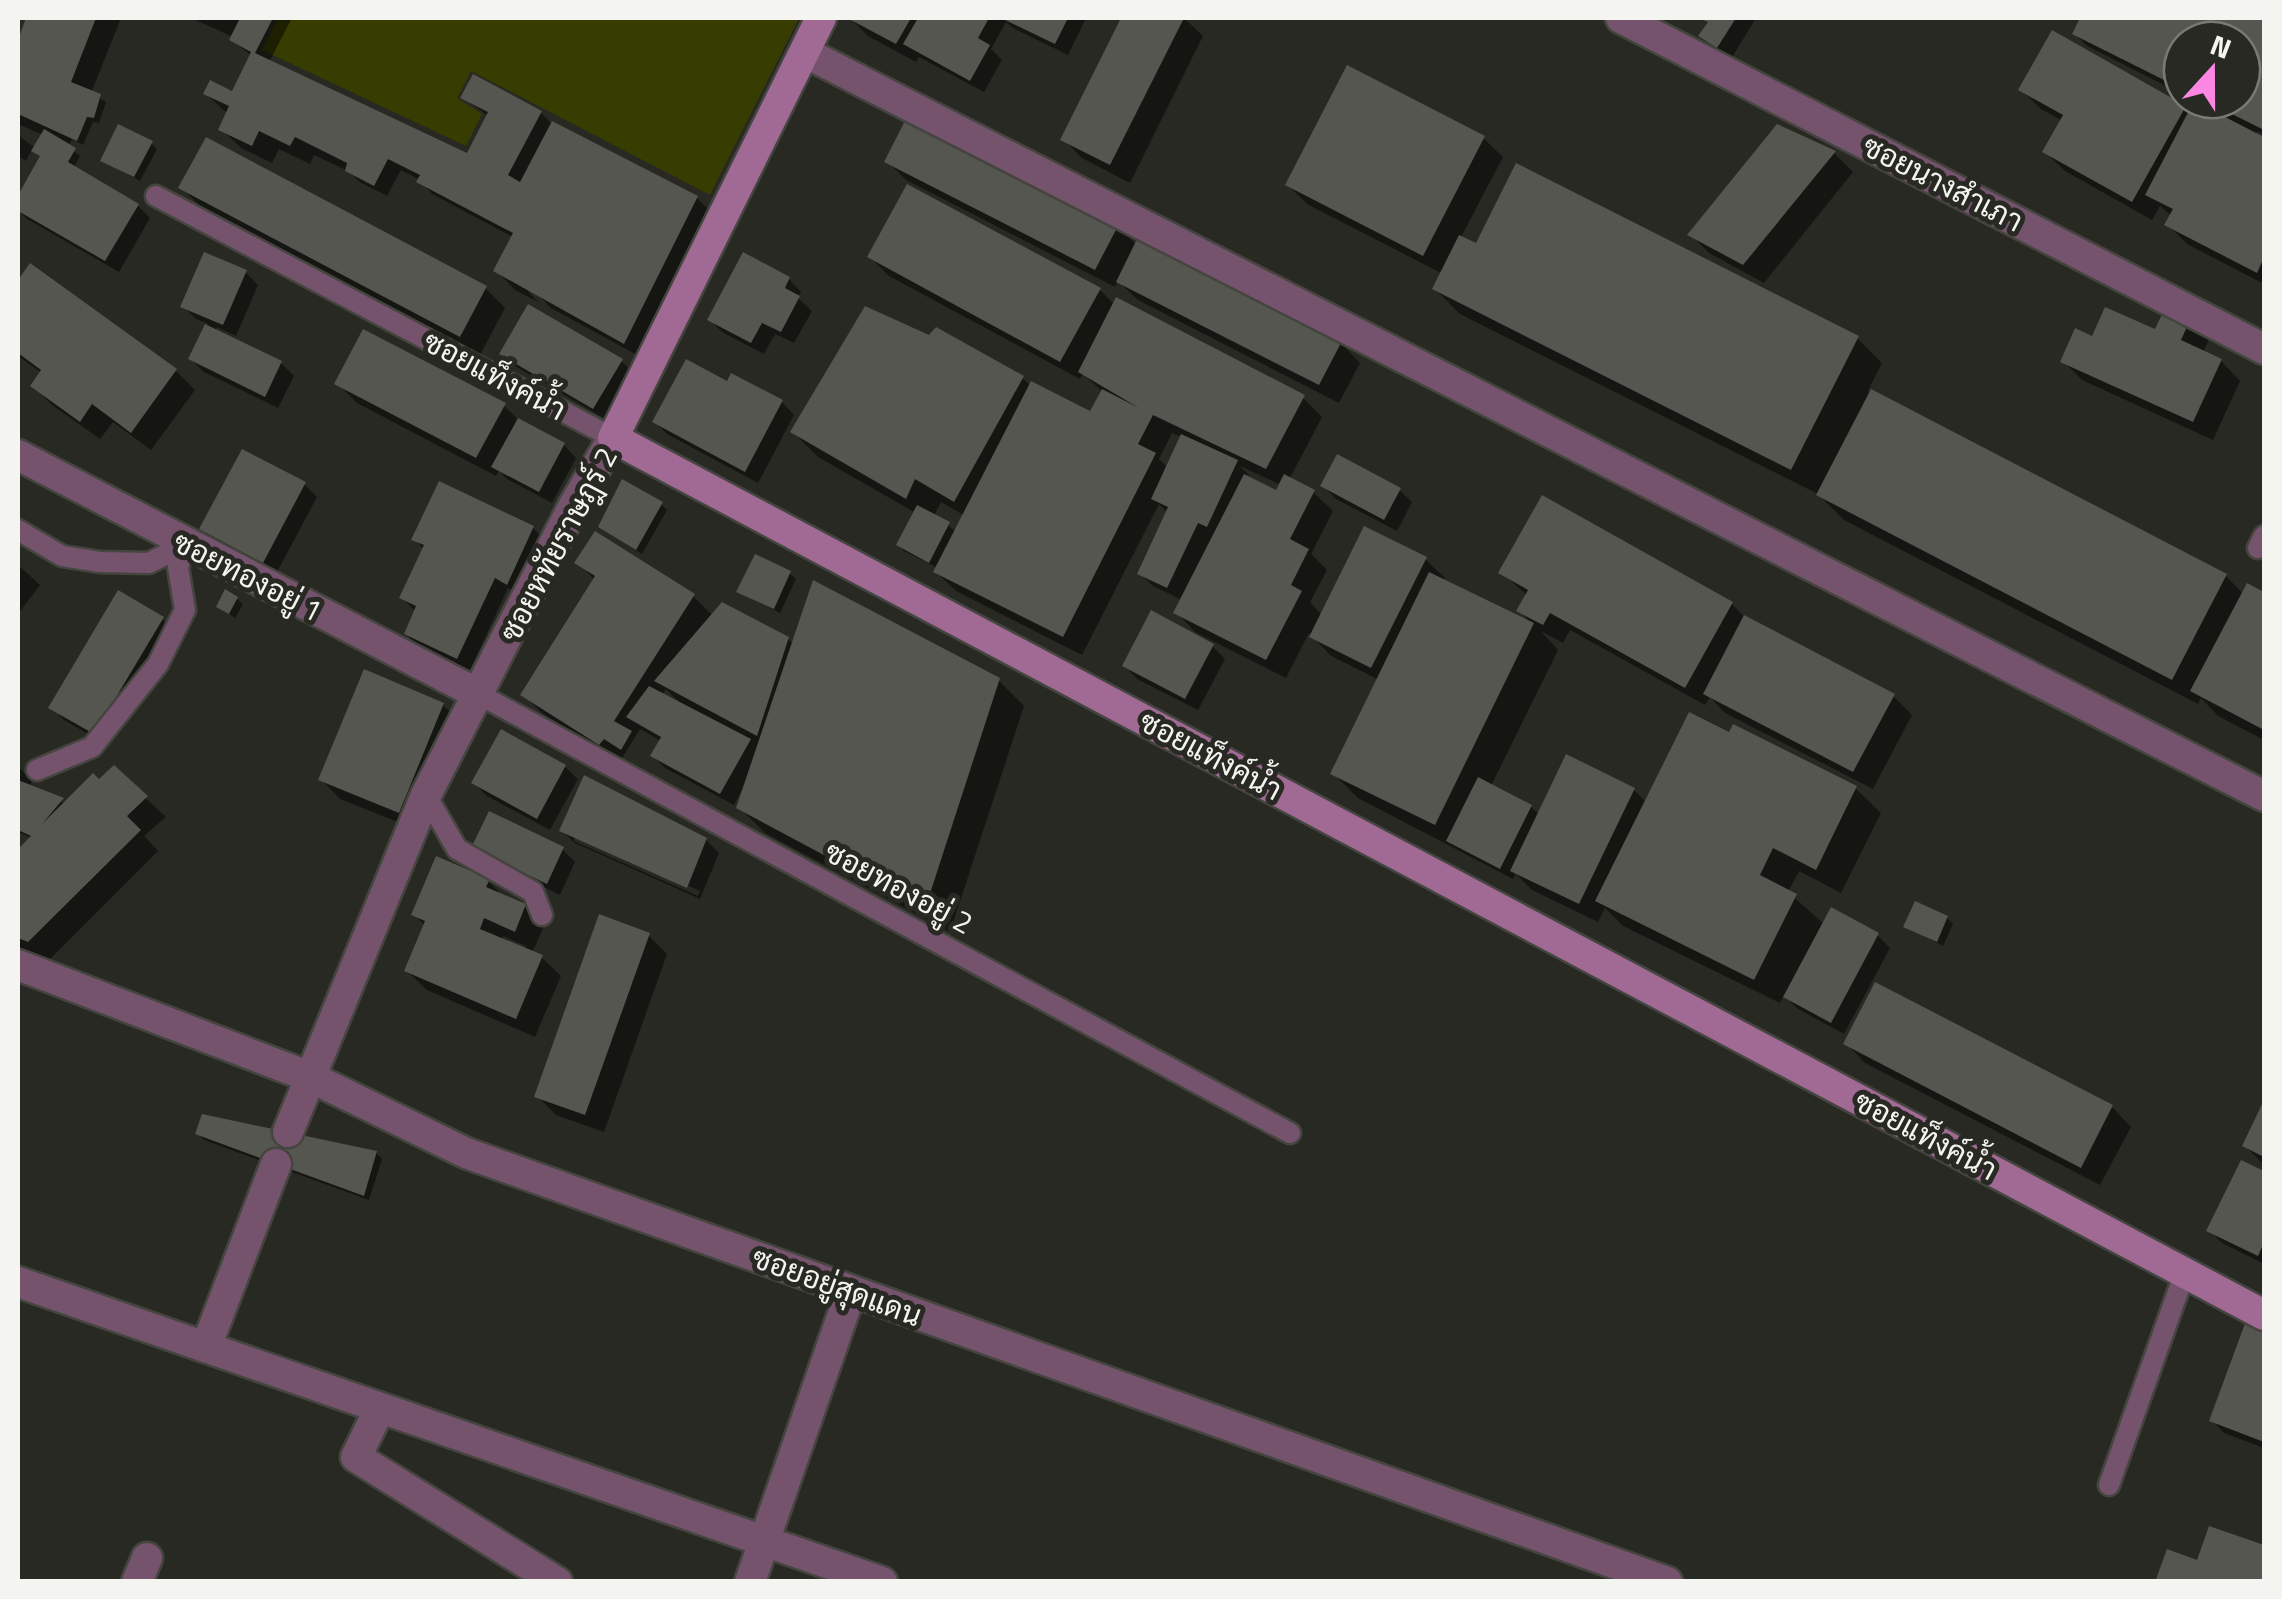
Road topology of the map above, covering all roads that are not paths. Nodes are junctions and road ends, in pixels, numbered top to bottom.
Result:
1 (821, 18) edge
2 (1622, 18) edge
3 (806, 53) junction
4 (156, 196) dead end
5 (2264, 349) edge
6 (613, 438) junction
7 (18, 455) edge
8 (18, 530) edge
9 (186, 544) junction
10 (480, 695) junction
11 (36, 770) dead end
12 (426, 795) junction
13 (2264, 796) edge
14 (542, 915) dead end
15 (18, 965) edge
16 (310, 1076) junction
17 (288, 1132) dead end
18 (1290, 1133) dead end
19 (276, 1164) dead end
20 (2185, 1272) junction
21 (18, 1282) edge
22 (852, 1291) junction
23 (2264, 1314) edge
24 (206, 1348) junction
25 (380, 1408) junction
26 (2109, 1486) dead end
27 (764, 1540) junction
28 (557, 1582) edge
29 (750, 1582) edge
30 (882, 1582) edge
31 (1667, 1582) edge

1 - 3 street, ซอยหทัยราษฎร์ 2
2 - 5 street, ซอยนางสำเภา
3 - 6 street, ซอยหทัยราษฎร์ 2
3 - 13 street
4 - 6 lane, ซอยแท็งค์น้ำ
6 - 10 street, ซอยหทัยราษฎร์ 2
6 - 20 street, ซอยแท็งค์น้ำ
7 - 9 street, ซอยทองอยู่ 1
8 - 9 lane
9 - 10 street, ซอยทองอยู่ 1
9 - 11 lane
10 - 12 street, ซอยหทัยราษฎร์ 2
10 - 18 lane, ซอยทองอยู่ 2
12 - 14 lane
12 - 16 street, ซอยหทัยราษฎร์ 2
15 - 16 street, ซอยอยู่สุดแดน
16 - 17 street, ซอยหทัยราษฎร์ 2
16 - 22 street, ซอยอยู่สุดแดน
19 - 24 street
20 - 23 street, ซอยแท็งค์น้ำ
20 - 26 lane
21 - 24 street
22 - 27 street
22 - 31 street, ซอยอยู่สุดแดน
24 - 25 street
25 - 27 street
25 - 28 street
27 - 29 street
27 - 30 street

